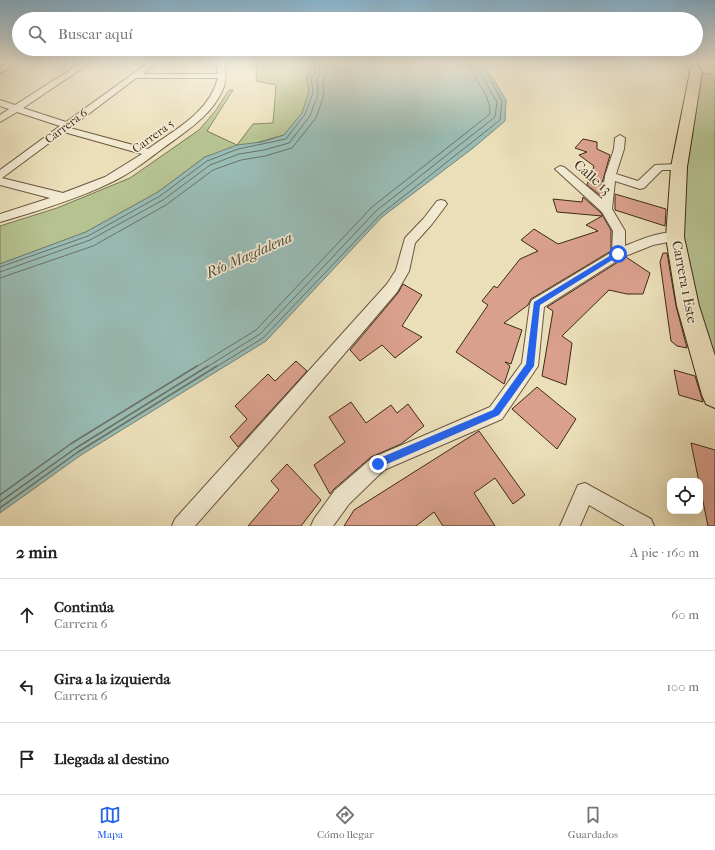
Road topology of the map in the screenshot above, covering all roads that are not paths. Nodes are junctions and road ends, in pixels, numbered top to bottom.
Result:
1 (48, 88) edge
2 (118, 88) edge
3 (220, 88) edge
4 (693, 88) edge
5 (0, 103) edge
6 (17, 108) junction
7 (0, 119) edge
8 (65, 127) junction
9 (620, 138) dead end
10 (150, 153) junction
11 (679, 167) junction
12 (560, 169) dead end
13 (0, 175) edge
14 (610, 176) junction
15 (0, 181) edge
16 (63, 197) junction
17 (441, 204) dead end
18 (606, 209) junction
19 (0, 218) edge
20 (675, 237) junction
21 (618, 254) junction
22 (715, 395) edge
23 (182, 526) edge
24 (321, 526) edge
25 (570, 526) edge
26 (644, 526) edge

1 - 6 street
2 - 8 street, Carrera 6
3 - 10 street, Carrera 5
4 - 11 main road, Carrera 1 Este
5 - 6 street
6 - 7 street
6 - 8 street
8 - 10 street
8 - 13 street, Carrera 6
9 - 14 street
10 - 16 street, Carrera 5
11 - 14 street
11 - 20 main road, Carrera 1 Este
12 - 18 street, Calle 13
14 - 18 street
15 - 16 street
16 - 19 street, Carrera 5
17 - 23 street
18 - 21 street
20 - 21 street
20 - 22 main road, Carrera 1 Este
21 - 24 street
25 - 26 street

